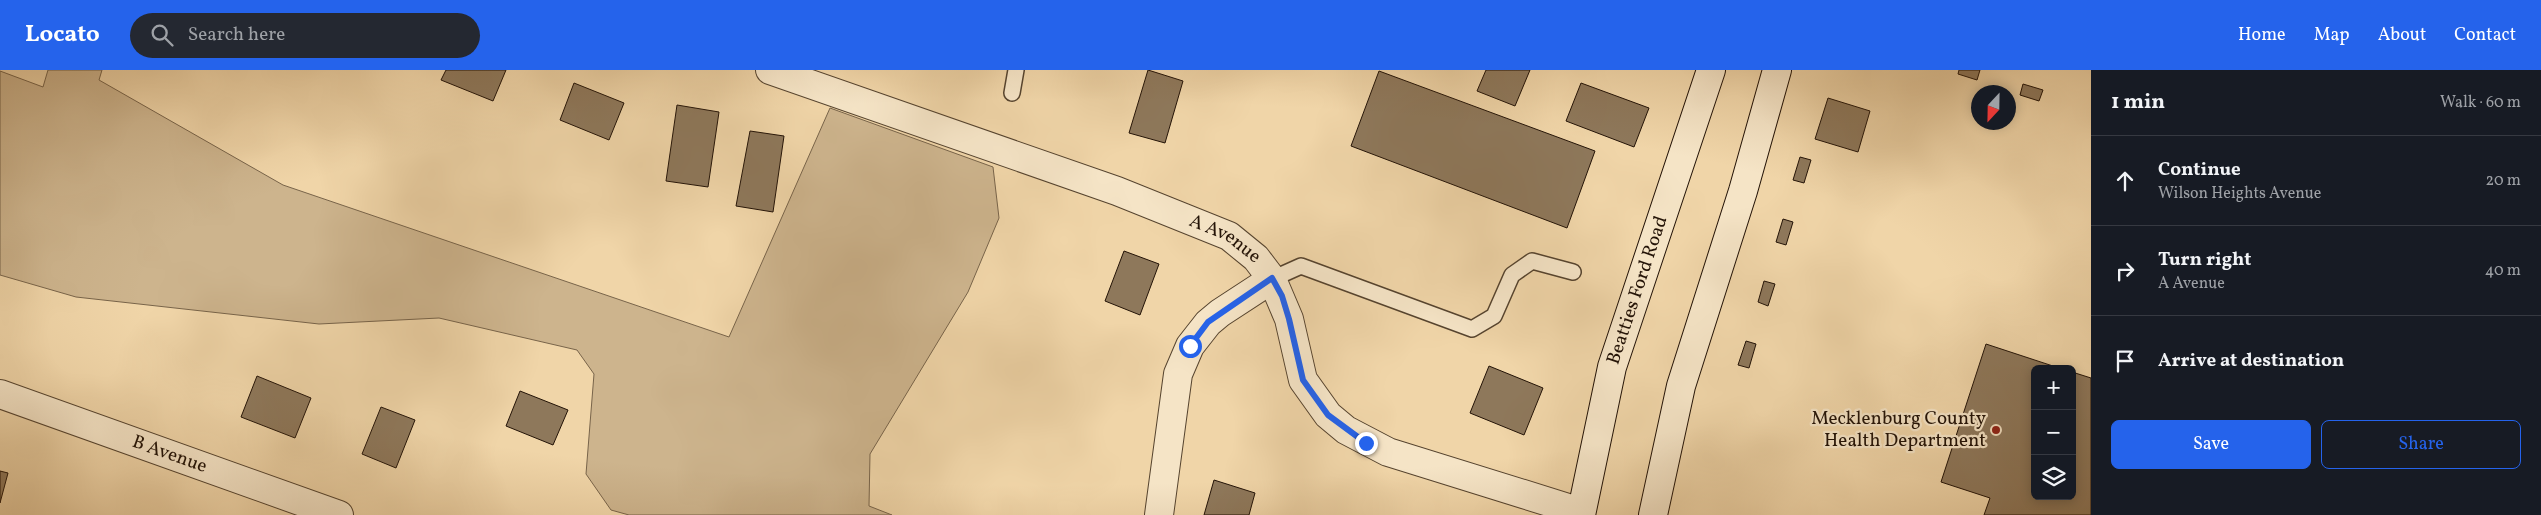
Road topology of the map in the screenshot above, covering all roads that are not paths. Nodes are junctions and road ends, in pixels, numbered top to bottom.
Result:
1 (770, 70) edge
2 (1016, 70) edge
3 (1711, 70) edge
4 (1777, 70) edge
5 (1012, 94) dead end
6 (1574, 272) dead end
7 (1272, 278) junction
8 (0, 394) edge
9 (1583, 514) edge
10 (339, 515) edge
11 (1159, 515) edge
12 (1653, 515) edge

1 - 7 street, A Avenue
2 - 5 lane
3 - 9 street, Beatties Ford Road
4 - 12 street
6 - 7 lane
7 - 9 street, A Avenue
7 - 11 street
8 - 10 street, B Avenue

